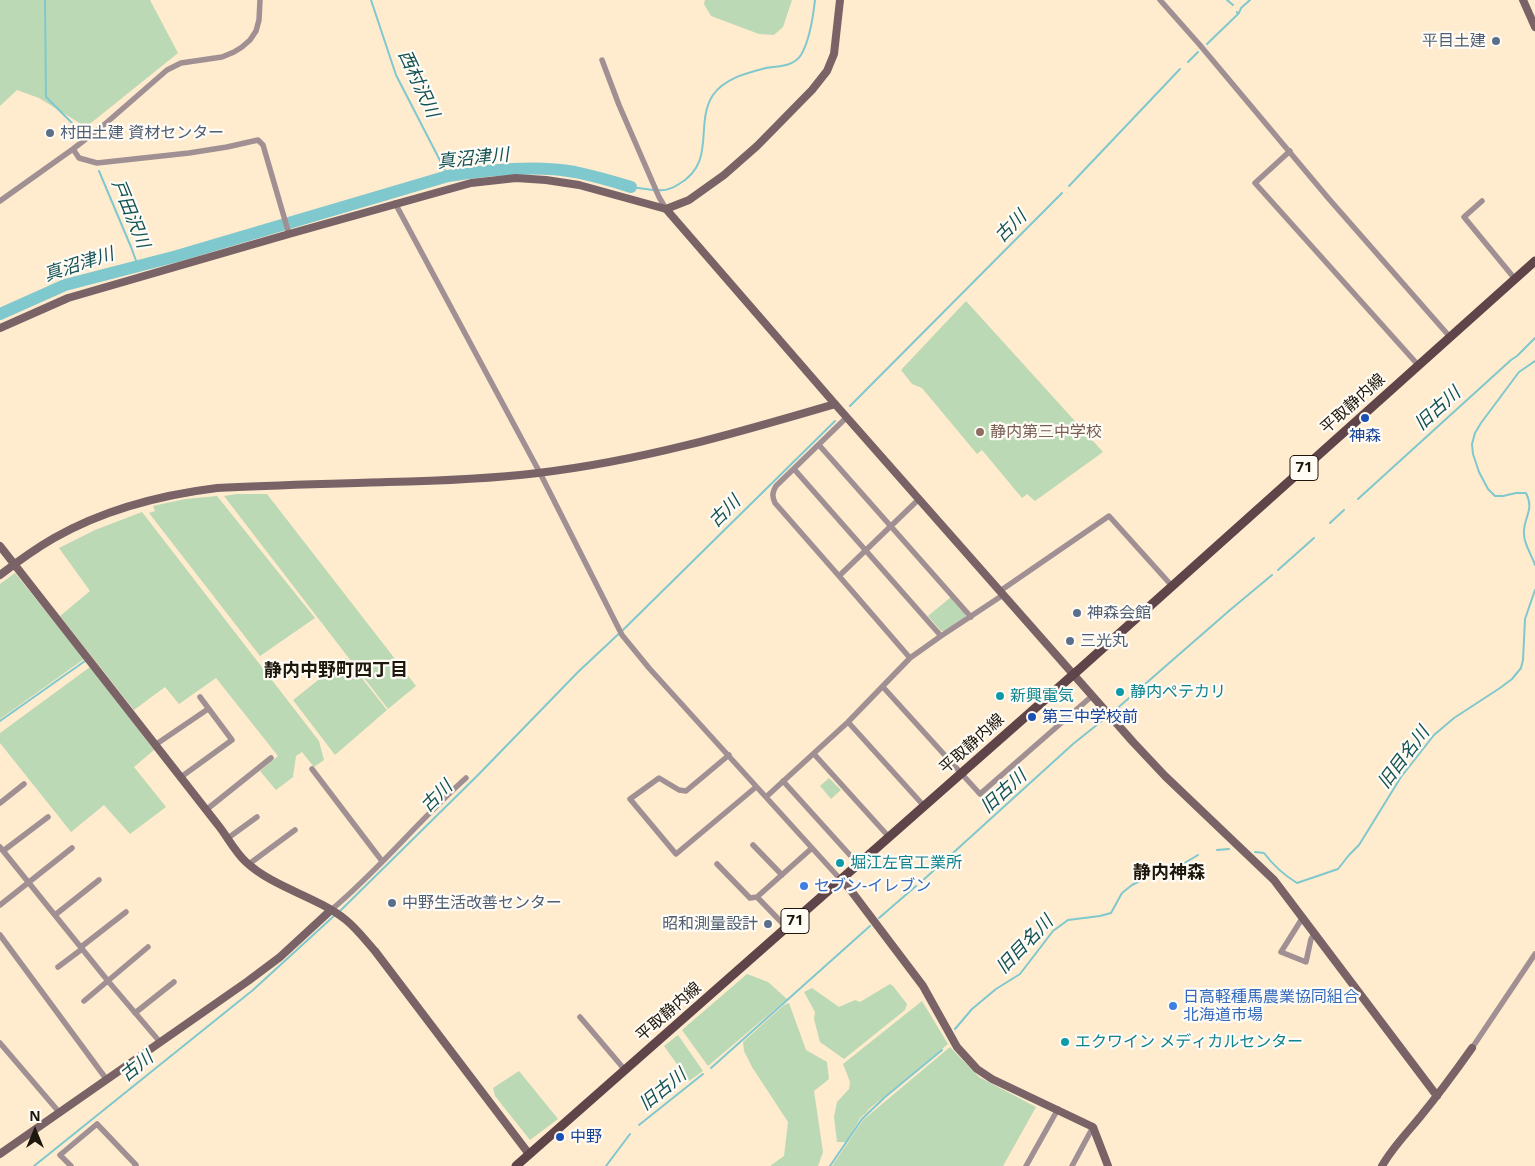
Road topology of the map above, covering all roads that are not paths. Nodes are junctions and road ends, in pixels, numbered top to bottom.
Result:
1 (260, 0) edge
2 (840, 0) edge
3 (1160, 0) edge
4 (1523, 0) edge
5 (1535, 27) edge
6 (602, 60) dead end
7 (73, 149) junction
8 (1290, 151) junction
9 (0, 201) edge
10 (1482, 201) dead end
11 (395, 204) junction
12 (666, 208) junction
13 (288, 231) junction
14 (1535, 261) edge
15 (1515, 279) junction
16 (0, 328) edge
17 (1450, 337) junction
18 (1419, 366) junction
19 (835, 404) junction
20 (847, 417) junction
21 (819, 444) junction
22 (794, 469) junction
23 (540, 473) junction
24 (919, 499) junction
25 (892, 526) junction
26 (0, 546) edge
27 (866, 551) junction
28 (15, 564) junction
29 (0, 575) edge
30 (839, 576) junction
31 (1172, 586) junction
32 (1001, 593) junction
33 (971, 617) junction
34 (941, 636) junction
35 (910, 658) junction
36 (1073, 674) junction
37 (882, 687) junction
38 (1092, 696) junction
39 (200, 697) dead end
40 (208, 708) junction
41 (848, 722) junction
42 (156, 745) junction
43 (728, 754) junction
44 (814, 754) junction
45 (271, 758) dead end
46 (312, 769) dead end
47 (961, 774) junction
48 (181, 777) junction
49 (466, 778) dead end
50 (784, 781) junction
51 (24, 784) dead end
52 (756, 787) junction
53 (766, 797) junction
54 (0, 803) edge
55 (924, 806) junction
56 (206, 810) junction
57 (48, 817) dead end
58 (257, 817) dead end
59 (295, 830) dead end
60 (890, 837) junction
61 (228, 838) junction
62 (752, 845) dead end
63 (72, 848) dead end
64 (812, 848) junction
65 (2, 849) edge
66 (382, 861) junction
67 (249, 864) junction
68 (717, 864) dead end
69 (858, 864) junction
70 (782, 874) junction
71 (99, 880) dead end
72 (841, 880) junction
73 (28, 882) junction
74 (757, 896) junction
75 (0, 904) edge
76 (331, 910) junction
77 (126, 912) dead end
78 (55, 915) junction
79 (1304, 917) junction
80 (787, 928) junction
81 (1315, 933) junction
82 (0, 935) edge
83 (81, 948) junction
84 (148, 948) dead end
85 (1535, 954) edge
86 (58, 967) dead end
87 (108, 981) junction
88 (174, 982) dead end
89 (84, 1001) dead end
90 (135, 1013) junction
91 (580, 1017) dead end
92 (160, 1042) junction
93 (0, 1043) edge
94 (1472, 1048) joint
95 (625, 1070) junction
96 (106, 1080) junction
97 (1437, 1096) junction
98 (1058, 1109) junction
99 (59, 1112) junction
100 (1093, 1127) junction
101 (0, 1154) edge
102 (529, 1154) junction
103 (70, 1166) edge
104 (135, 1166) edge
105 (516, 1166) edge
106 (1026, 1166) edge
107 (1072, 1166) edge
108 (1108, 1166) edge
109 (1382, 1166) edge

1 - 7 street
2 - 12 street
3 - 8 street
4 - 5 street
6 - 12 street
7 - 9 street
7 - 13 street
8 - 17 street
8 - 18 street
10 - 15 street
11 - 12 street
11 - 13 street
11 - 23 street
12 - 19 street
13 - 16 street
14 - 15 main road, 平取静内線 / 71
15 - 17 main road, 平取静内線 / 71
17 - 18 main road, 平取静内線 / 71
18 - 31 main road, 平取静内線 / 71
19 - 20 street
19 - 23 street
20 - 21 street
20 - 24 street
21 - 22 street
21 - 25 street
22 - 27 street
22 - 30 street
23 - 28 street
23 - 43 street
24 - 25 street
24 - 32 street
25 - 27 street
25 - 33 street
26 - 28 street
27 - 30 street
27 - 34 street
28 - 29 street
28 - 42 street
30 - 35 street
31 - 32 street
31 - 36 main road, 平取静内線 / 71
32 - 33 street
32 - 36 street
33 - 34 street
34 - 35 street
35 - 37 street
36 - 38 street
36 - 47 main road, 平取静内線 / 71
37 - 41 street
37 - 47 street
38 - 47 street
38 - 79 street
39 - 40 street
40 - 42 street
40 - 48 street
41 - 44 street
41 - 55 street
42 - 48 street
43 - 52 street
43 - 52 street
44 - 50 street
44 - 60 street
45 - 56 street
46 - 66 street
47 - 55 main road, 平取静内線 / 71
48 - 56 street
49 - 66 street
50 - 53 street
50 - 69 street
51 - 54 street
52 - 53 street
53 - 64 street
55 - 60 main road, 平取静内線 / 71
56 - 61 street
57 - 65 street
58 - 61 street
59 - 67 street
60 - 69 main road, 平取静内線 / 71
61 - 67 street
62 - 70 street
63 - 73 street
64 - 70 street
64 - 72 street
65 - 73 street
66 - 76 street
67 - 76 street
68 - 74 street
69 - 72 main road, 平取静内線 / 71
70 - 74 street
71 - 78 street
72 - 80 main road, 平取静内線 / 71
72 - 98 street
73 - 75 street
73 - 78 street
74 - 80 street
76 - 92 street
76 - 102 street
77 - 83 street
78 - 83 street
79 - 81 street
79 - 81 street
80 - 95 main road, 平取静内線 / 71
81 - 97 street
82 - 96 street
83 - 86 street
83 - 87 street
84 - 87 street
85 - 94 street
87 - 89 street
87 - 90 street
88 - 90 street
90 - 92 street
91 - 95 street
92 - 96 street
93 - 99 street
94 - 97 street
95 - 102 main road, 平取静内線 / 71
96 - 99 street
97 - 109 street
98 - 100 street
98 - 106 street
99 - 101 street
100 - 107 street
100 - 108 street
102 - 105 main road, 平取静内線 / 71
103 - 104 street

